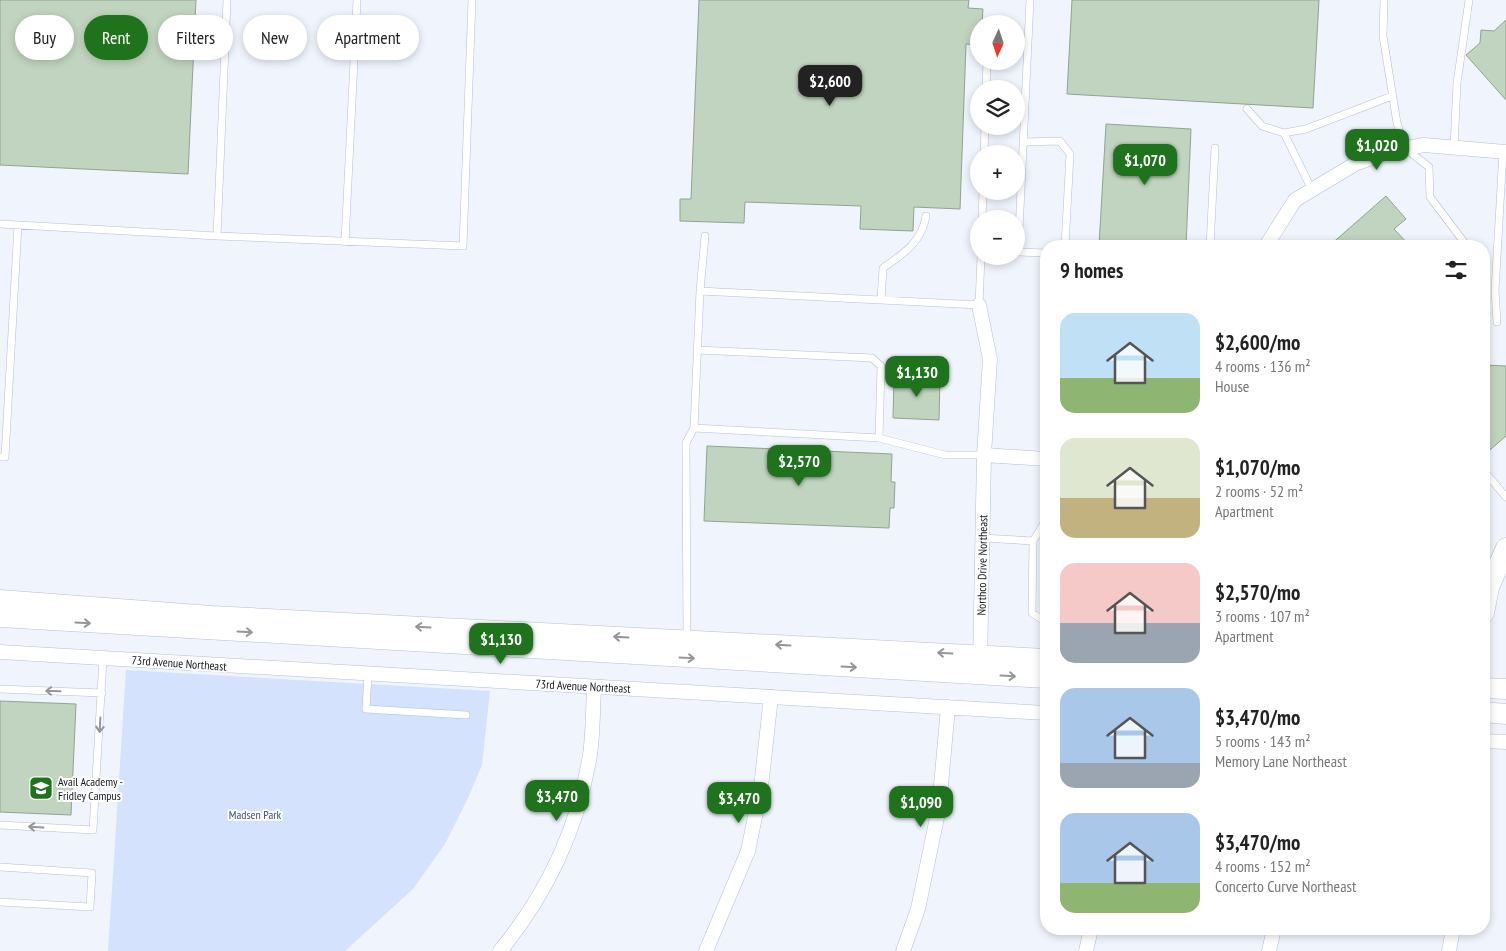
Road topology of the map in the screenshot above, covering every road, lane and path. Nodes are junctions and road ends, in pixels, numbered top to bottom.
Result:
1 (227, 0) edge
2 (357, 0) edge
3 (472, 0) edge
4 (1030, 0) edge
5 (1384, 0) edge
6 (1469, 0) edge
7 (1025, 42) edge
8 (1028, 42) junction
9 (1392, 96) junction
10 (1247, 109) dead end
11 (1284, 133) junction
12 (1024, 142) junction
13 (1215, 148) dead end
14 (1405, 148) junction
15 (1454, 148) junction
16 (1504, 152) edge
17 (1312, 190) junction
18 (1020, 210) edge
19 (926, 216) dead end
20 (0, 224) edge
21 (18, 225) junction
22 (216, 236) junction
23 (705, 236) dead end
24 (1065, 240) edge
25 (1210, 240) edge
26 (1270, 240) edge
27 (1462, 240) edge
28 (345, 242) junction
29 (1025, 252) edge
30 (1040, 253) edge
31 (981, 265) edge
32 (700, 291) junction
33 (881, 300) junction
34 (979, 304) junction
35 (1497, 322) dead end
36 (697, 350) junction
37 (694, 428) junction
38 (879, 438) junction
39 (984, 455) junction
40 (0, 457) edge
41 (1040, 459) edge
42 (1490, 478) edge
43 (1506, 497) edge
44 (1040, 530) edge
45 (982, 538) junction
46 (1033, 541) junction
47 (1506, 548) edge
48 (1490, 585) edge
49 (0, 600) edge
50 (0, 617) edge
51 (1040, 618) edge
52 (686, 640) junction
53 (0, 652) edge
54 (981, 655) junction
55 (103, 658) junction
56 (1040, 659) edge
57 (368, 674) junction
58 (980, 675) junction
59 (1040, 678) edge
60 (594, 687) junction
61 (1490, 688) edge
62 (0, 689) edge
63 (1506, 689) edge
64 (102, 693) junction
65 (771, 697) junction
66 (948, 707) junction
67 (1040, 713) edge
68 (1490, 713) edge
69 (1506, 714) edge
70 (466, 715) dead end
71 (1490, 741) edge
72 (1506, 742) edge
73 (0, 825) edge
74 (0, 867) edge
75 (0, 902) edge
76 (1090, 935) edge
77 (1273, 935) edge
78 (1452, 935) edge
79 (500, 951) edge
80 (706, 951) edge
81 (903, 951) edge
82 (1086, 951) edge
83 (1269, 951) edge
84 (1448, 951) edge

1 - 22 lane
2 - 28 lane
3 - 28 lane
4 - 8 lane
5 - 9 lane
6 - 15 lane
7 - 8 lane
8 - 12 lane
9 - 11 lane
9 - 14 lane
10 - 11 lane
11 - 17 lane
12 - 18 lane
12 - 24 lane
13 - 25 lane
14 - 15 street
14 - 17 street
14 - 27 lane
15 - 16 street
16 - 35 lane
17 - 26 street
19 - 33 lane
20 - 21 lane
21 - 22 lane
21 - 40 lane
22 - 28 lane
23 - 32 lane
29 - 30 lane
31 - 34 lane
32 - 33 lane
32 - 36 lane
33 - 34 lane
34 - 39 street, Northco Drive Northeast
36 - 37 lane
36 - 38 lane
37 - 38 lane
37 - 52 lane
38 - 39 lane
39 - 41 street
39 - 45 street, Northco Drive Northeast
42 - 43 lane
44 - 46 lane
45 - 46 lane
45 - 54 street, Northco Drive Northeast
46 - 51 lane
47 - 48 street
52 -> 49 street
50 -> 58 street
54 -> 52 street
53 - 55 street, 73rd Avenue Northeast
54 - 56 street
54 - 58 street, Northco Drive Northeast
55 - 57 street, 73rd Avenue Northeast
55 - 64 lane
57 - 60 street, 73rd Avenue Northeast
57 - 70 lane
58 -> 59 street
60 - 65 street, 73rd Avenue Northeast
60 - 79 street
61 - 63 street
64 -> 62 lane
64 -> 73 lane
65 - 66 street, 73rd Avenue Northeast
65 - 80 street
66 - 67 street, 73rd Avenue Northeast
66 - 81 street
68 - 69 street
71 - 72 street
74 - 75 lane
76 - 82 street
77 - 83 street
78 - 84 street

